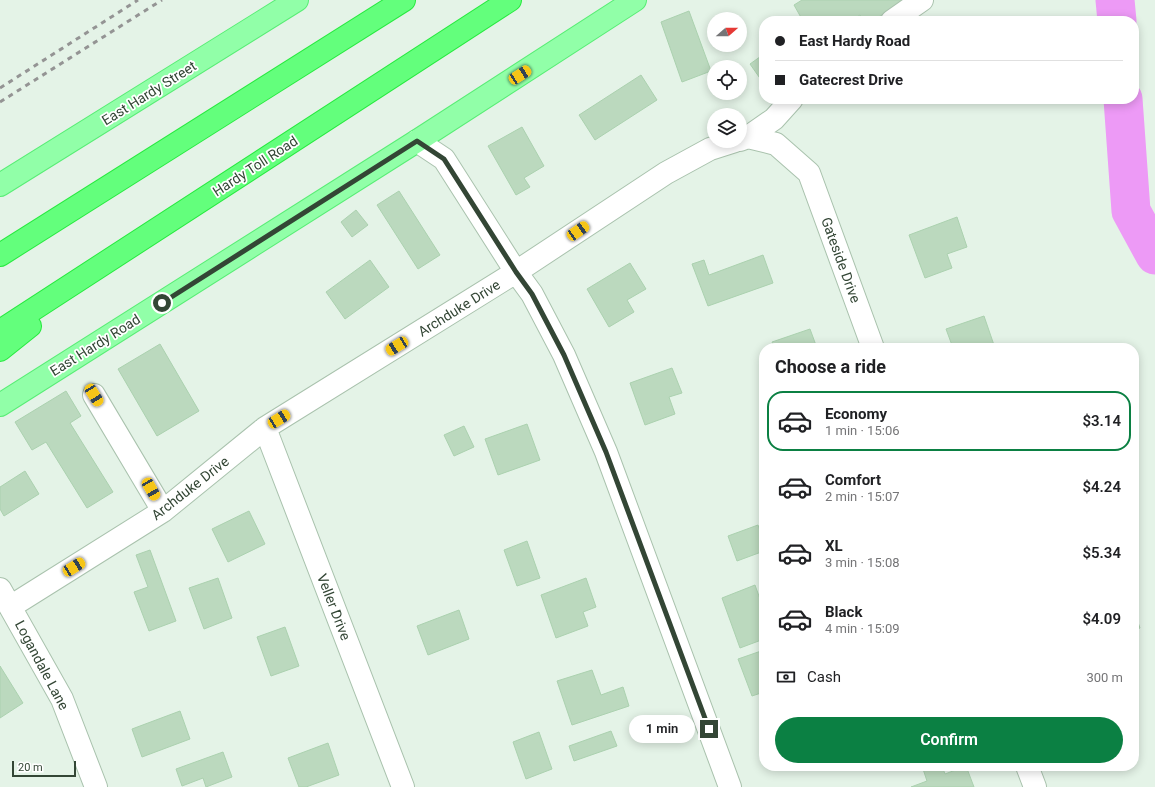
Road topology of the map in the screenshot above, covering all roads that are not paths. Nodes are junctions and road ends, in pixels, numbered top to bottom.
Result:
1 (297, 0) edge
2 (404, 0) edge
3 (510, 0) edge
4 (635, 0) edge
5 (922, 0) edge
6 (899, 16) edge
7 (788, 104) edge
8 (747, 135) edge
9 (747, 140) edge
10 (417, 141) junction
11 (713, 148) edge
12 (0, 185) edge
13 (0, 255) edge
14 (105, 265) junction
15 (516, 272) junction
16 (0, 331) edge
17 (871, 343) edge
18 (0, 350) edge
19 (94, 395) dead end
20 (0, 405) edge
21 (266, 428) junction
22 (163, 511) junction
23 (3, 595) edge
24 (1029, 771) edge
25 (96, 787) edge
26 (403, 787) edge
27 (730, 787) edge
28 (1035, 787) edge

1 - 12 main road, East Hardy Street
2 - 13 highway
3 - 14 highway, Hardy Toll Road
4 - 10 main road, East Hardy Road
5 - 6 street
7 - 8 street
9 - 17 street, Gateside Drive
10 - 15 street
10 - 20 main road, East Hardy Road
11 - 15 street, Archduke Drive
14 - 16 highway, Hardy Toll Road
14 - 18 highway
15 - 21 street, Archduke Drive
15 - 27 street
19 - 22 street
21 - 22 street, Archduke Drive
21 - 26 street, Veller Drive
22 - 23 street, Archduke Drive
23 - 25 street, Logandale Lane
24 - 28 street

